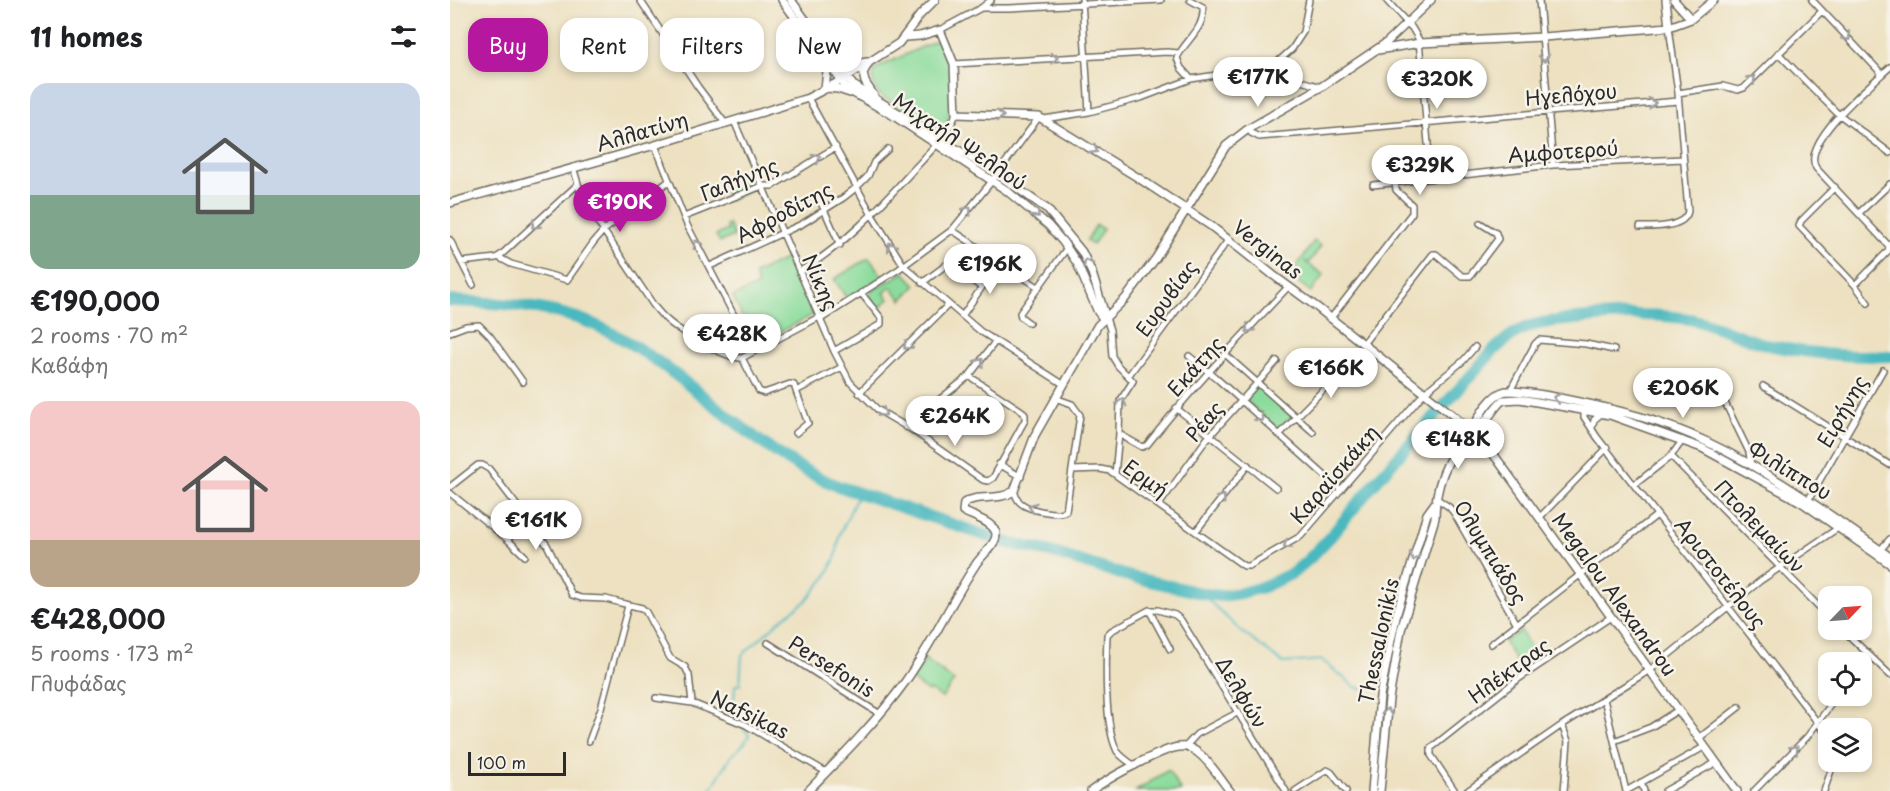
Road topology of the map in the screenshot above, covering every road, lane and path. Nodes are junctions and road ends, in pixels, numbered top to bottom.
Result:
1 (640, 0) edge
2 (782, 0) edge
3 (791, 0) edge
4 (935, 0) edge
5 (991, 0) edge
6 (1161, 0) edge
7 (1190, 0) edge
8 (1310, 0) edge
9 (1386, 0) edge
10 (1431, 0) edge
11 (1539, 0) edge
12 (1666, 0) edge
13 (1674, 0) edge
14 (1714, 0) edge
15 (1812, 0) edge
16 (1083, 2) edge
17 (981, 8) junction
18 (1822, 11) junction
19 (796, 18) edge
20 (802, 18) edge
21 (1691, 19) junction
22 (1407, 23) junction
23 (1670, 27) junction
24 (940, 30) junction
25 (905, 37) junction
26 (1543, 37) junction
27 (1420, 43) junction
28 (1374, 51) junction
29 (1778, 53) junction
30 (1179, 54) junction
31 (1086, 57) junction
32 (870, 62) junction
33 (862, 63) edge
34 (954, 64) junction
35 (1273, 66) junction
36 (1890, 67) edge
37 (827, 72) edge
38 (838, 72) edge
39 (1882, 74) junction
40 (1191, 78) junction
41 (843, 79) junction
42 (1321, 87) junction
43 (826, 88) junction
44 (1678, 93) junction
45 (856, 94) junction
46 (808, 98) junction
47 (1678, 101) junction
48 (879, 102) junction
49 (1548, 111) junction
50 (1089, 112) junction
51 (956, 114) junction
52 (1840, 115) junction
53 (1041, 118) junction
54 (734, 121) junction
55 (1426, 121) junction
56 (725, 123) junction
57 (1251, 133) dead end
58 (939, 142) junction
59 (655, 145) junction
60 (836, 147) junction
61 (888, 149) dead end
62 (1890, 153) edge
63 (1683, 159) junction
64 (1553, 165) junction
65 (573, 167) junction
66 (997, 174) junction
67 (1431, 178) junction
68 (992, 181) junction
69 (669, 182) junction
70 (1395, 182) junction
71 (577, 184) junction
72 (1890, 184) edge
73 (1373, 185) dead end
74 (762, 186) junction
75 (857, 187) junction
76 (1834, 187) junction
77 (818, 194) dead end
78 (450, 203) edge
79 (1186, 209) junction
80 (825, 210) junction
81 (1859, 213) junction
82 (873, 215) junction
83 (684, 217) junction
84 (1480, 223) dead end
85 (1640, 227) dead end
86 (952, 230) junction
87 (603, 231) junction
88 (782, 233) junction
89 (1228, 239) junction
90 (450, 240) edge
91 (840, 245) junction
92 (973, 245) junction
93 (1067, 248) junction
94 (498, 257) junction
95 (999, 261) junction
96 (461, 262) junction
97 (949, 263) junction
98 (710, 266) junction
99 (903, 266) junction
100 (800, 272) junction
101 (922, 283) junction
102 (472, 285) dead end
103 (1855, 285) junction
104 (1289, 286) junction
105 (981, 287) junction
106 (1038, 287) junction
107 (861, 293) junction
108 (1868, 303) dead end
109 (948, 305) junction
110 (962, 316) junction
111 (821, 317) junction
112 (1106, 318) junction
113 (1331, 318) junction
114 (1029, 324) dead end
115 (450, 332) edge
116 (995, 342) junction
117 (1364, 345) junction
118 (1475, 347) dead end
119 (1614, 350) dead end
120 (834, 351) junction
121 (753, 352) junction
122 (1225, 354) junction
123 (1189, 356) dead end
124 (742, 358) junction
125 (1277, 361) dead end
126 (842, 367) junction
127 (1883, 370) dead end
128 (1209, 372) junction
129 (1129, 375) junction
130 (969, 376) junction
131 (1712, 376) dead end
132 (523, 382) dead end
133 (1257, 382) junction
134 (1063, 384) junction
135 (1762, 386) dead end
136 (796, 391) junction
137 (1510, 391) junction
138 (859, 393) junction
139 (1424, 393) junction
140 (1055, 398) junction
141 (1240, 400) junction
142 (1176, 408) junction
143 (1584, 411) junction
144 (1600, 414) junction
145 (1296, 418) junction
146 (1457, 419) joint
147 (905, 427) junction
148 (1592, 428) junction
149 (1472, 430) junction
150 (1312, 432) dead end
151 (796, 433) dead end
152 (1119, 434) junction
153 (1211, 435) junction
154 (1279, 435) junction
155 (1845, 436) junction
156 (1683, 440) junction
157 (1606, 448) junction
158 (1671, 456) junction
159 (999, 464) junction
160 (1248, 465) junction
161 (1890, 465) edge
162 (1751, 466) junction
163 (1072, 470) junction
164 (1115, 474) junction
165 (1021, 477) junction
166 (1634, 485) junction
167 (450, 487) edge
168 (1276, 488) dead end
169 (1341, 490) junction
170 (1014, 491) junction
171 (450, 493) edge
172 (1809, 499) junction
173 (1436, 500) junction
174 (1159, 505) junction
175 (1657, 515) junction
176 (1540, 518) junction
177 (1838, 528) junction
178 (1196, 531) junction
179 (1890, 539) edge
180 (1880, 550) junction
181 (525, 556) dead end
182 (1890, 558) edge
183 (1890, 564) edge
184 (1780, 568) junction
185 (1581, 575) junction
186 (628, 606) junction
187 (1818, 606) edge
188 (1728, 608) junction
189 (1149, 610) junction
190 (1611, 617) junction
191 (1517, 624) junction
192 (1854, 640) edge
193 (768, 644) dead end
194 (1491, 644) dead end
195 (1170, 649) dead end
196 (1867, 652) edge
197 (1872, 657) edge
198 (1650, 670) junction
199 (1890, 675) edge
200 (656, 698) dead end
201 (1604, 699) junction
202 (692, 703) junction
203 (1739, 707) dead end
204 (1678, 710) junction
205 (1236, 713) junction
206 (880, 714) junction
207 (1818, 723) joint
208 (1562, 725) junction
209 (1698, 739) junction
210 (589, 741) dead end
211 (1614, 741) junction
212 (1185, 747) junction
213 (1704, 747) junction
214 (1380, 749) junction
215 (1716, 763) junction
216 (1134, 766) junction
217 (826, 772) junction
218 (1831, 772) edge
219 (1641, 782) junction
220 (808, 791) edge
221 (1091, 791) edge
222 (1230, 791) edge
223 (1286, 791) edge
224 (1295, 791) edge
225 (1346, 791) edge
226 (1372, 791) edge
227 (1380, 791) edge
228 (1455, 791) edge
229 (1467, 791) edge
230 (1564, 791) edge
231 (1626, 791) edge
232 (1644, 791) edge
233 (1665, 791) edge
234 (1737, 791) edge
235 (1754, 791) edge
236 (1824, 791) edge

1 - 56 street
2 - 19 street, Μιχαήλ Ψελλού
3 - 20 street, Μιχαήλ Ψελλού
4 - 25 street
5 - 17 street
6 - 16 street
7 - 30 street
8 - 35 street
9 - 22 street
10 - 22 street
11 - 26 street
12 - 23 street
13 - 21 street
14 - 21 street
15 - 18 street
16 - 17 street
16 - 31 street
17 - 24 street
18 - 29 street
18 -> 39 street
21 - 23 street
22 - 27 street
22 - 28 street
23 - 26 street
23 - 44 street
24 - 25 street
24 - 34 street
25 - 32 street, Αλλατίνη
26 - 27 street
26 -> 49 street
27 - 28 street
27 - 55 street
28 - 42 street
44 -> 29 street
29 - 52 street
30 - 31 street
30 - 40 street
34 -> 31 street
31 - 50 street
32 - 33 street
32 - 41 street, Αλλατίνη
32 - 48 street
34 - 51 street
35 - 40 street
35 - 42 street
36 - 39 street
37 - 43 street
38 - 41 street, Μιχαήλ Ψελλού
39 - 52 street
40 - 50 street
41 - 43 street, Αλλατίνη
41 - 45 street, Μιχαήλ Ψελλού
41 - 48 street, Μιχαήλ Ψελλού
42 - 79 street
43 - 45 street
43 - 46 street, Αλλατίνη
44 - 47 street
45 - 58 street, Μιχαήλ Ψελλού
46 - 54 street, Αλλατίνη
46 - 60 street
49 -> 47 street, Ηγελόχου
47 - 63 street
48 - 58 street, Μιχαήλ Ψελλού
49 - 55 street, Ηγελόχου
49 - 64 street
50 - 53 street
51 -> 53 street
51 - 58 street
52 - 62 street
52 - 76 street
53 - 66 street
53 -> 79 street, Verginas
54 - 56 street, Αλλατίνη
54 - 74 street, Νίκης
55 - 57 street, Ηγελόχου
55 - 67 street
56 - 59 street, Αλλατίνη
58 - 66 street, Μιχαήλ Ψελλού
58 - 68 street, Μιχαήλ Ψελλού
58 - 82 street
59 - 65 street, Αλλατίνη
59 - 69 street
74 -> 60 street, Γαλήνης
60 - 75 street
61 - 75 street, Αφροδίτης
63 - 64 street, Αμφοτερού
63 - 85 street
64 - 67 street, Αμφοτερού
65 - 71 street
65 - 78 street, Αλλατίνη
66 - 68 street
112 -> 66 street, Μιχαήλ Ψελλού
67 - 70 street, Αμφοτερού
86 -> 68 street
68 -> 93 street, Μιχαήλ Ψελλού
69 - 83 street
69 - 87 street
70 - 73 street, Αμφοτερού
70 - 113 street
71 - 87 street
71 -> 94 street
72 - 81 street
74 - 83 street, Γαλήνης
74 - 88 street, Νίκης
75 - 80 street, Αφροδίτης
75 - 82 street
76 - 81 street
76 - 103 street
77 - 80 street
79 - 89 street, Verginas
79 - 112 street
80 - 88 street, Αφροδίτης
80 - 91 street
81 - 103 street
82 - 91 street
99 -> 82 street
98 -> 83 street
84 - 117 street
86 - 92 street
86 - 99 street
87 - 94 street
87 - 124 street
88 - 98 street, Αφροδίτης
88 - 100 street, Νίκης
89 - 104 street, Verginas
89 - 129 street, Ευρυβίας
90 - 96 street
91 - 100 street
92 - 95 street
92 - 97 street
93 - 106 street
93 - 112 street, Μιχαήλ Ψελλού
94 - 96 street
95 - 105 street
95 - 106 street
96 - 102 street
97 - 101 street
97 - 105 street
98 - 121 street
99 - 101 street
99 - 107 street
100 - 111 street, Νίκης
101 - 109 street
103 - 108 street
104 - 113 street, Verginas
104 -> 122 street, Εκάτης
105 - 110 street
106 - 114 street
107 - 111 street
107 - 120 street
109 - 110 street
109 -> 138 street
110 - 116 street
111 - 120 street, Νίκης
111 - 121 street
112 - 129 street, Μιχαήλ Ψελλού
112 - 134 street
113 - 117 street, Verginas
115 - 132 street
130 -> 116 street
116 - 134 street
117 - 139 street, Verginas
117 - 145 street
118 - 139 street, Καραϊσκάκη
119 - 137 street
120 - 126 street, Νίκης
121 - 124 street
122 - 128 street, Εκάτης
122 - 133 street
123 - 128 street
124 - 136 street
125 - 133 street, Ρέας
126 - 136 street
126 - 138 street, Νίκης
127 - 155 street, Ειρήνης
128 - 141 street
128 - 142 street, Εκάτης
152 -> 129 street
130 - 147 street
130 - 159 street
131 - 162 street
133 - 141 street, Ρέας
133 - 145 street
134 - 140 street
135 - 155 street
136 - 151 street
137 - 149 street
162 -> 137 street, Φιλίππου
138 -> 147 street, Νίκης
139 - 146 street, Verginas
139 - 169 street, Καραϊσκάκη
140 - 163 street
140 - 165 street
141 - 153 street, Ρέας
141 -> 154 street
142 - 152 street, Εκάτης
142 - 153 street
143 - 144 street, Φιλίππου
143 - 148 street, Αριστοτέλους
143 - 149 street, Φιλίππου
144 - 148 street
144 - 156 street, Φιλίππου
145 - 150 street
145 - 154 street
146 - 149 street, Megalou Alexandrou
147 - 159 street, Νίκης
148 - 157 street, Αριστοτέλους
149 - 173 street, Thessalonikis
149 - 176 street, Megalou Alexandrou
152 - 164 street
153 - 160 street
153 - 174 street, Ρέας
154 - 169 street
155 - 161 street
155 - 172 street, Ειρήνης
156 - 158 street
156 - 177 street, Φιλίππου
157 - 166 street, Αριστοτέλους
157 - 176 street
158 - 166 street
158 - 184 street, Πτολεμαίων
159 - 165 street
160 - 168 street
178 -> 160 street
162 - 172 street, Φιλίππου
163 - 164 street, Ερμή
163 -> 170 street
164 - 174 street, Ερμή
165 - 170 street
166 - 175 street, Αριστοτέλους
167 - 186 street
169 -> 178 street, Καραϊσκάκη
170 - 206 street
171 - 181 street
172 - 180 street, Φιλίππου
173 - 191 street, Ολυμπιάδος
173 - 214 street, Thessalonikis
174 - 178 street, Ερμή
175 - 185 street
175 - 188 street, Αριστοτέλους
176 - 185 street, Megalou Alexandrou
177 - 183 street, Φιλίππου
177 - 184 street
179 - 180 street
180 - 182 street, Φιλίππου
184 - 187 street, Πτολεμαίων
184 - 188 street
185 - 190 street, Megalou Alexandrou
185 - 191 street
186 - 202 street
186 - 210 street
188 - 198 street
188 - 207 street, Αριστοτέλους
189 - 195 street
189 - 205 street, Δελφών
189 - 216 street
190 - 198 street, Megalou Alexandrou
190 - 228 street, Ηλέκτρας
191 - 194 street
192 - 196 street
193 - 206 street, Persefonis
197 - 199 street
198 - 201 street
198 - 204 street, Megalou Alexandrou
200 - 202 street, Nafsikas
201 - 208 street
201 - 211 street
202 - 217 street, Nafsikas
203 - 209 street
204 - 209 street, Megalou Alexandrou
204 - 211 street
205 - 212 street
205 - 223 street, Δελφών
206 - 217 street
235 -> 207 street
208 - 229 street
208 - 230 street
209 - 213 street, Megalou Alexandrou
211 - 231 street
212 - 216 street
212 - 222 street
213 - 215 street, Megalou Alexandrou
213 - 219 street
214 - 226 street, Thessalonikis
214 - 227 street, Thessalonikis
215 - 233 street
215 - 234 street, Megalou Alexandrou
216 - 221 street
217 - 220 street
218 - 236 street
219 - 231 street
219 - 232 street
224 - 225 street

